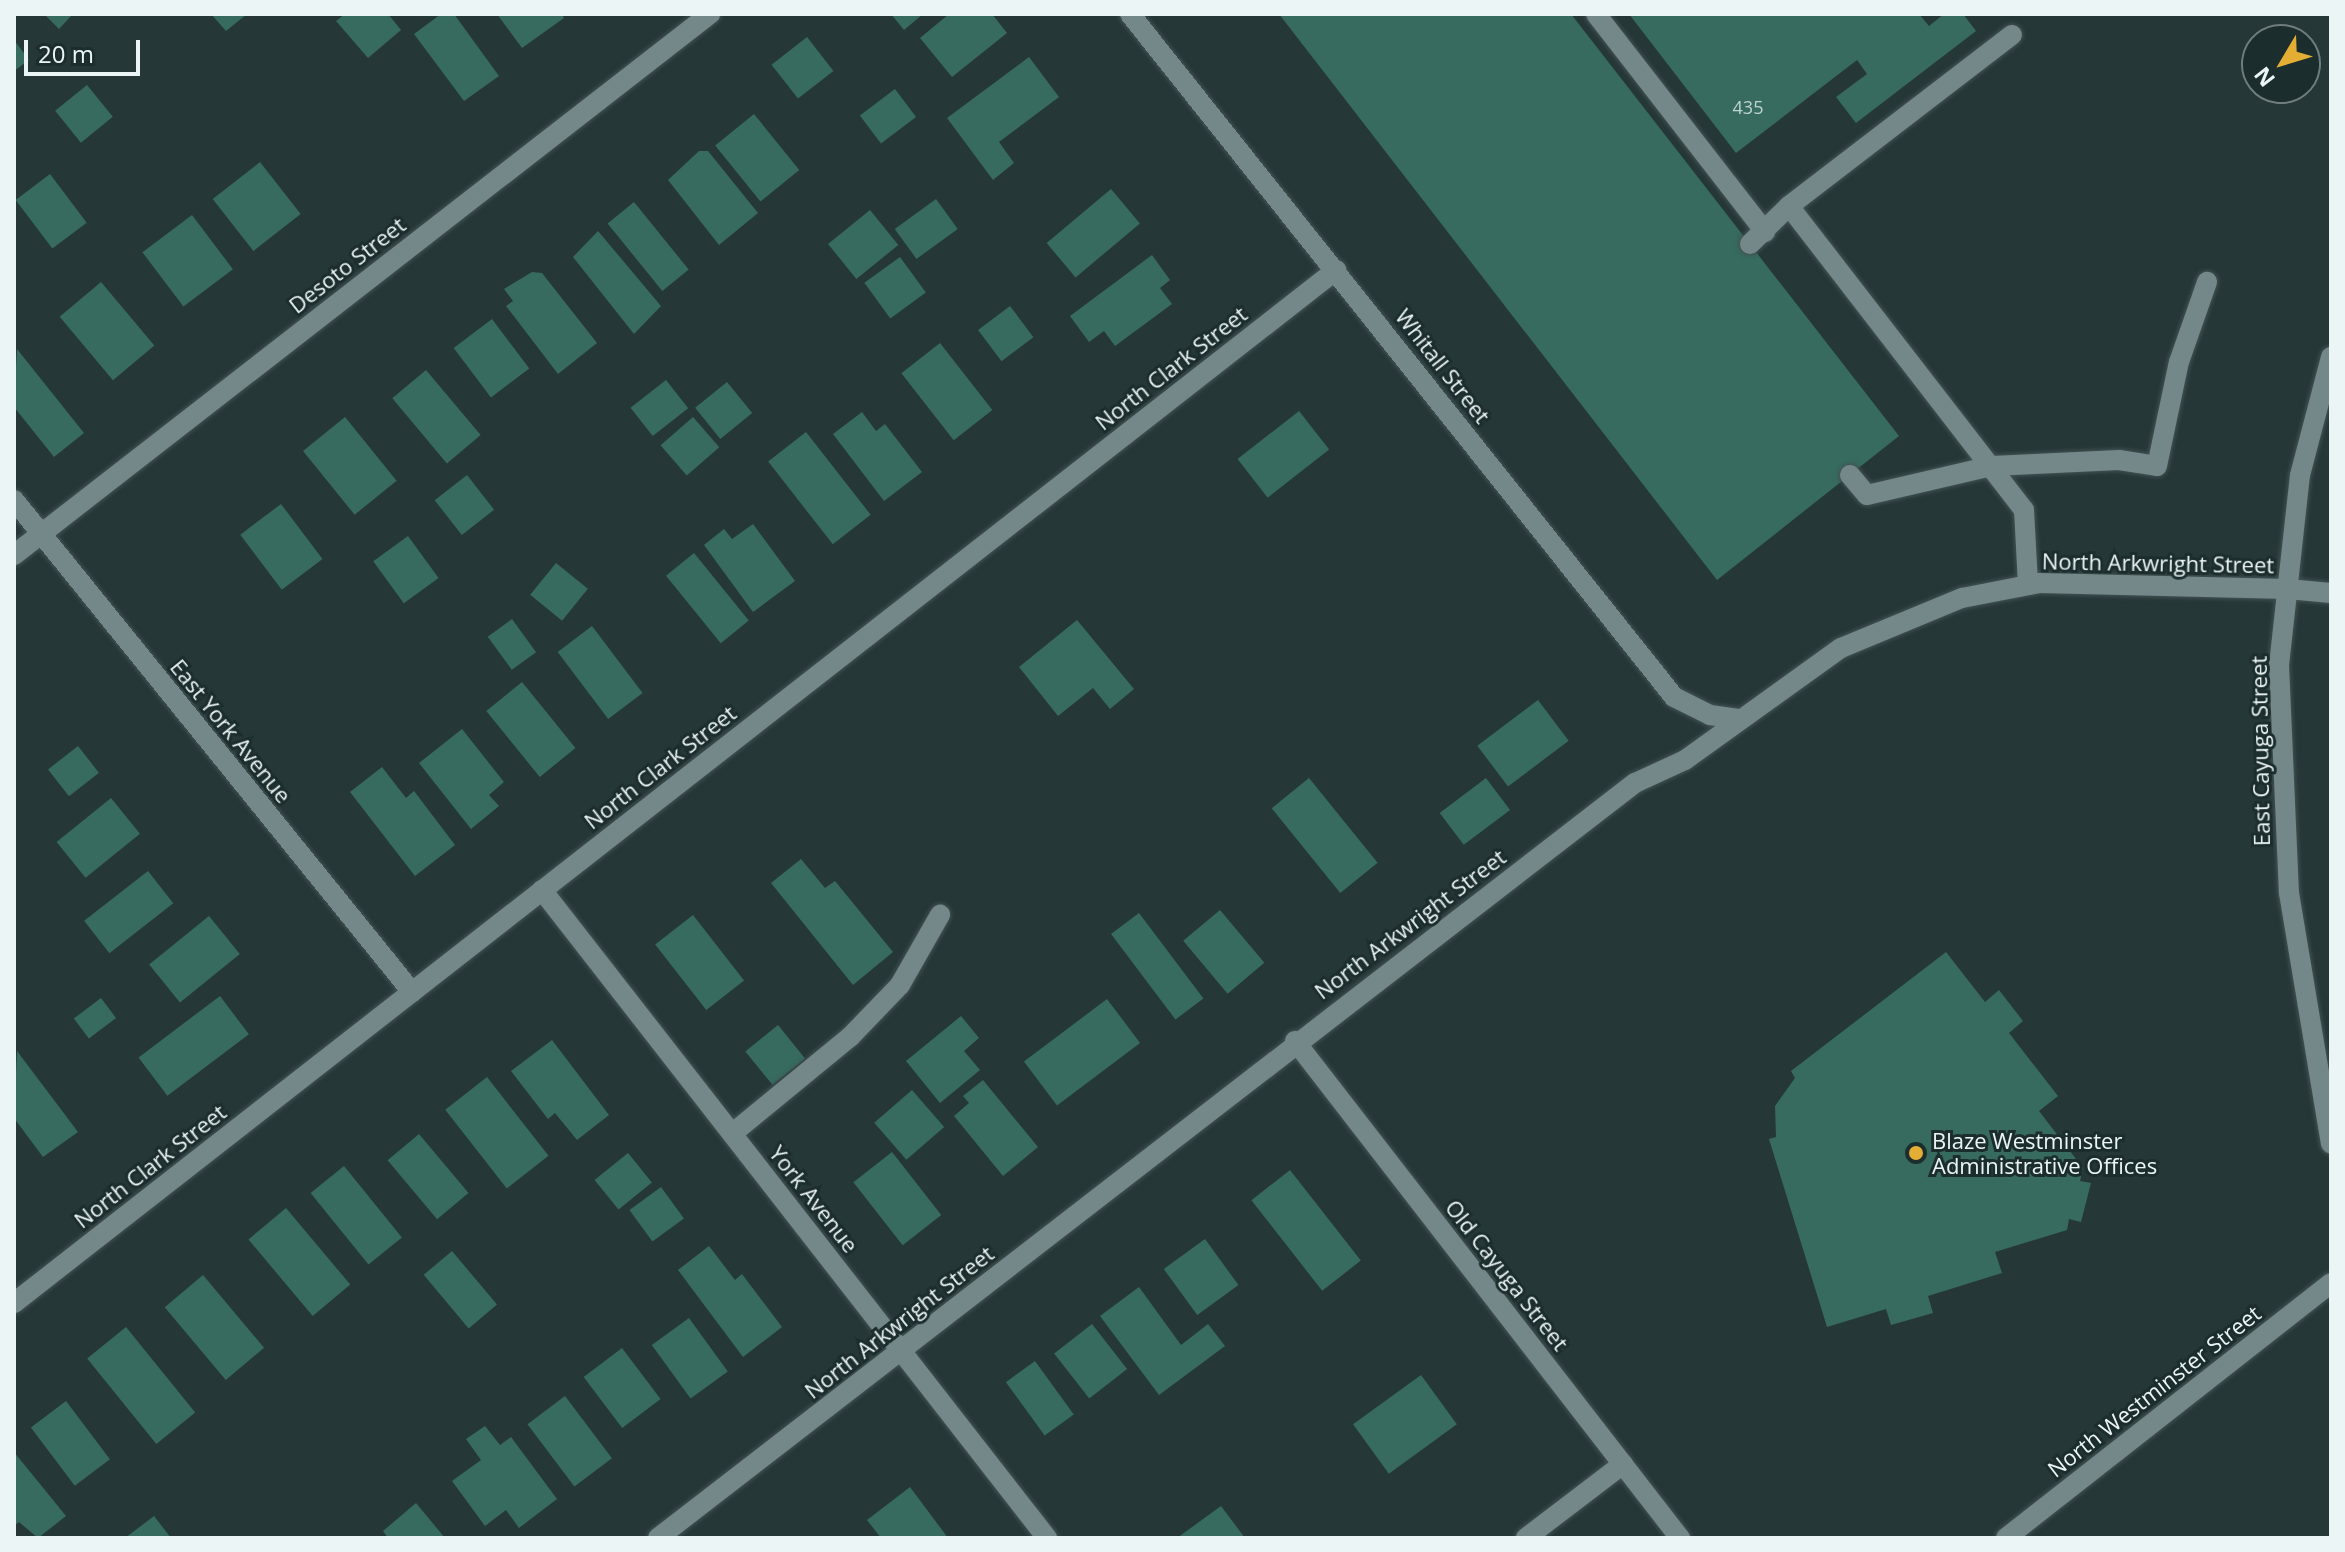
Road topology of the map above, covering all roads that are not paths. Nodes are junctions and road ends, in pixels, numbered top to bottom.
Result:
1 (710, 14) edge
2 (1130, 14) edge
3 (1596, 14) edge
4 (2012, 35) dead end
5 (1789, 206) junction
6 (1336, 270) junction
7 (2207, 282) dead end
8 (2331, 357) edge
9 (1992, 466) junction
10 (1850, 475) dead end
11 (14, 500) edge
12 (41, 534) junction
13 (14, 555) edge
14 (2028, 585) junction
15 (2288, 589) junction
16 (2331, 593) edge
17 (1737, 719) junction
18 (542, 890) junction
19 (940, 915) dead end
20 (412, 992) junction
21 (1295, 1041) junction
22 (733, 1133) junction
23 (2331, 1144) edge
24 (2331, 1283) edge
25 (14, 1303) edge
26 (901, 1352) junction
27 (1623, 1464) junction
28 (658, 1538) edge
29 (1047, 1538) edge
30 (1526, 1538) edge
31 (1680, 1538) edge
32 (2006, 1538) edge

1 - 12 street, Desoto Street
2 - 6 street, Whitall Street
3 - 5 street
4 - 5 street
5 - 9 street
6 - 17 street, Whitall Street
6 - 18 street, North Clark Street
7 - 9 street
8 - 15 street, East Cayuga Street
9 - 10 street
9 - 14 street
11 - 12 street, East York Avenue
12 - 13 street, Desoto Street
12 - 20 street, East York Avenue
14 - 15 street, North Arkwright Street
14 - 17 street, North Arkwright Street
15 - 16 street, North Arkwright Street
15 - 23 street, East Cayuga Street
17 - 21 street, North Arkwright Street
18 - 20 street, North Clark Street
18 - 22 street, York Avenue
19 - 22 street
20 - 25 street, North Clark Street
21 - 26 street, North Arkwright Street
21 - 27 street, Old Cayuga Street
22 - 26 street, York Avenue
24 - 32 street, North Westminster Street
26 - 28 street, North Arkwright Street
26 - 29 street, York Avenue
27 - 30 street
27 - 31 street, Old Cayuga Street

